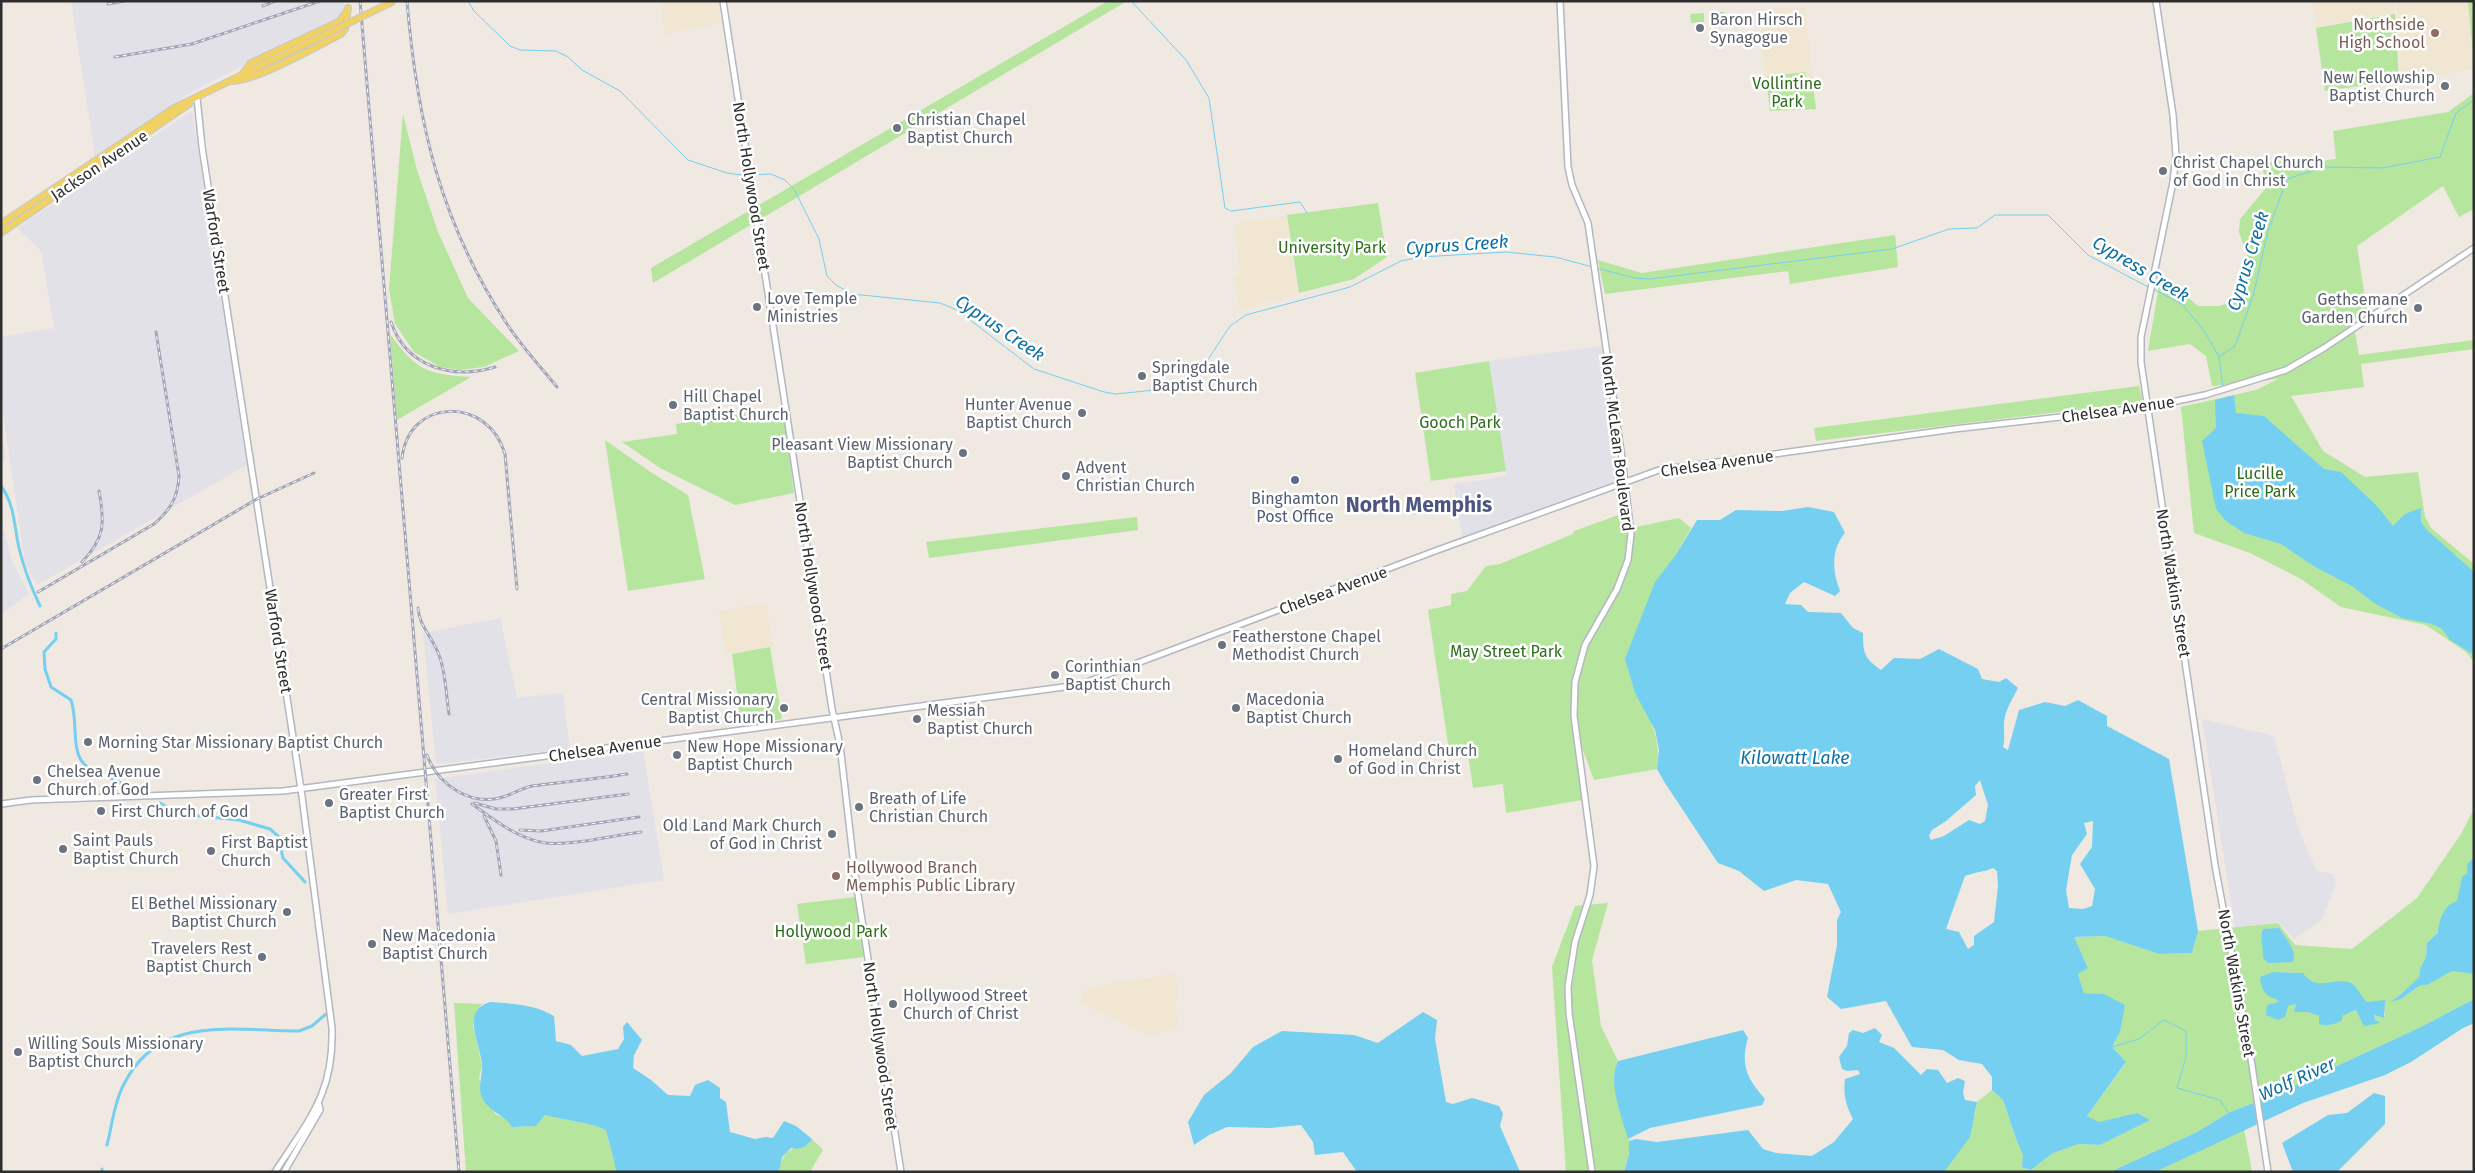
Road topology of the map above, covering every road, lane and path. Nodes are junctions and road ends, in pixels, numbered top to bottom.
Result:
1 (347, 1) edge
2 (394, 1) edge
3 (723, 1) edge
4 (1560, 1) edge
5 (2156, 1) edge
6 (348, 8) junction
7 (242, 75) junction
8 (230, 81) junction
9 (197, 98) junction
10 (1, 224) edge
11 (1, 232) edge
12 (2474, 248) edge
13 (2148, 406) junction
14 (1625, 482) junction
15 (835, 717) junction
16 (301, 789) junction
17 (1, 804) edge
18 (319, 1105) junction
19 (275, 1172) edge
20 (284, 1172) edge
21 (901, 1172) edge
22 (1592, 1172) edge
23 (2268, 1172) edge

1 - 6 main road
2 - 7 main road, Jackson Avenue, bridge
3 - 15 main road, North Hollywood Street
4 - 14 main road, North McLean Boulevard
5 - 13 main road, North Watkins Street
6 - 7 main road
6 - 8 main road
7 - 8 main road, Jackson Avenue
8 - 9 main road, Jackson Avenue
9 - 10 main road, Jackson Avenue
9 - 11 main road, Jackson Avenue
9 - 16 main road, Warford Street
12 - 13 main road, Chelsea Avenue
13 - 14 main road, Chelsea Avenue
13 - 23 main road, North Watkins Street
14 - 15 main road, Chelsea Avenue
14 - 22 main road, North McLean Boulevard
15 - 16 main road, Chelsea Avenue
15 - 21 main road, North Hollywood Street
16 - 17 main road, Chelsea Avenue
16 - 18 main road, Warford Street
18 - 19 main road, Warford Street
18 - 20 main road

